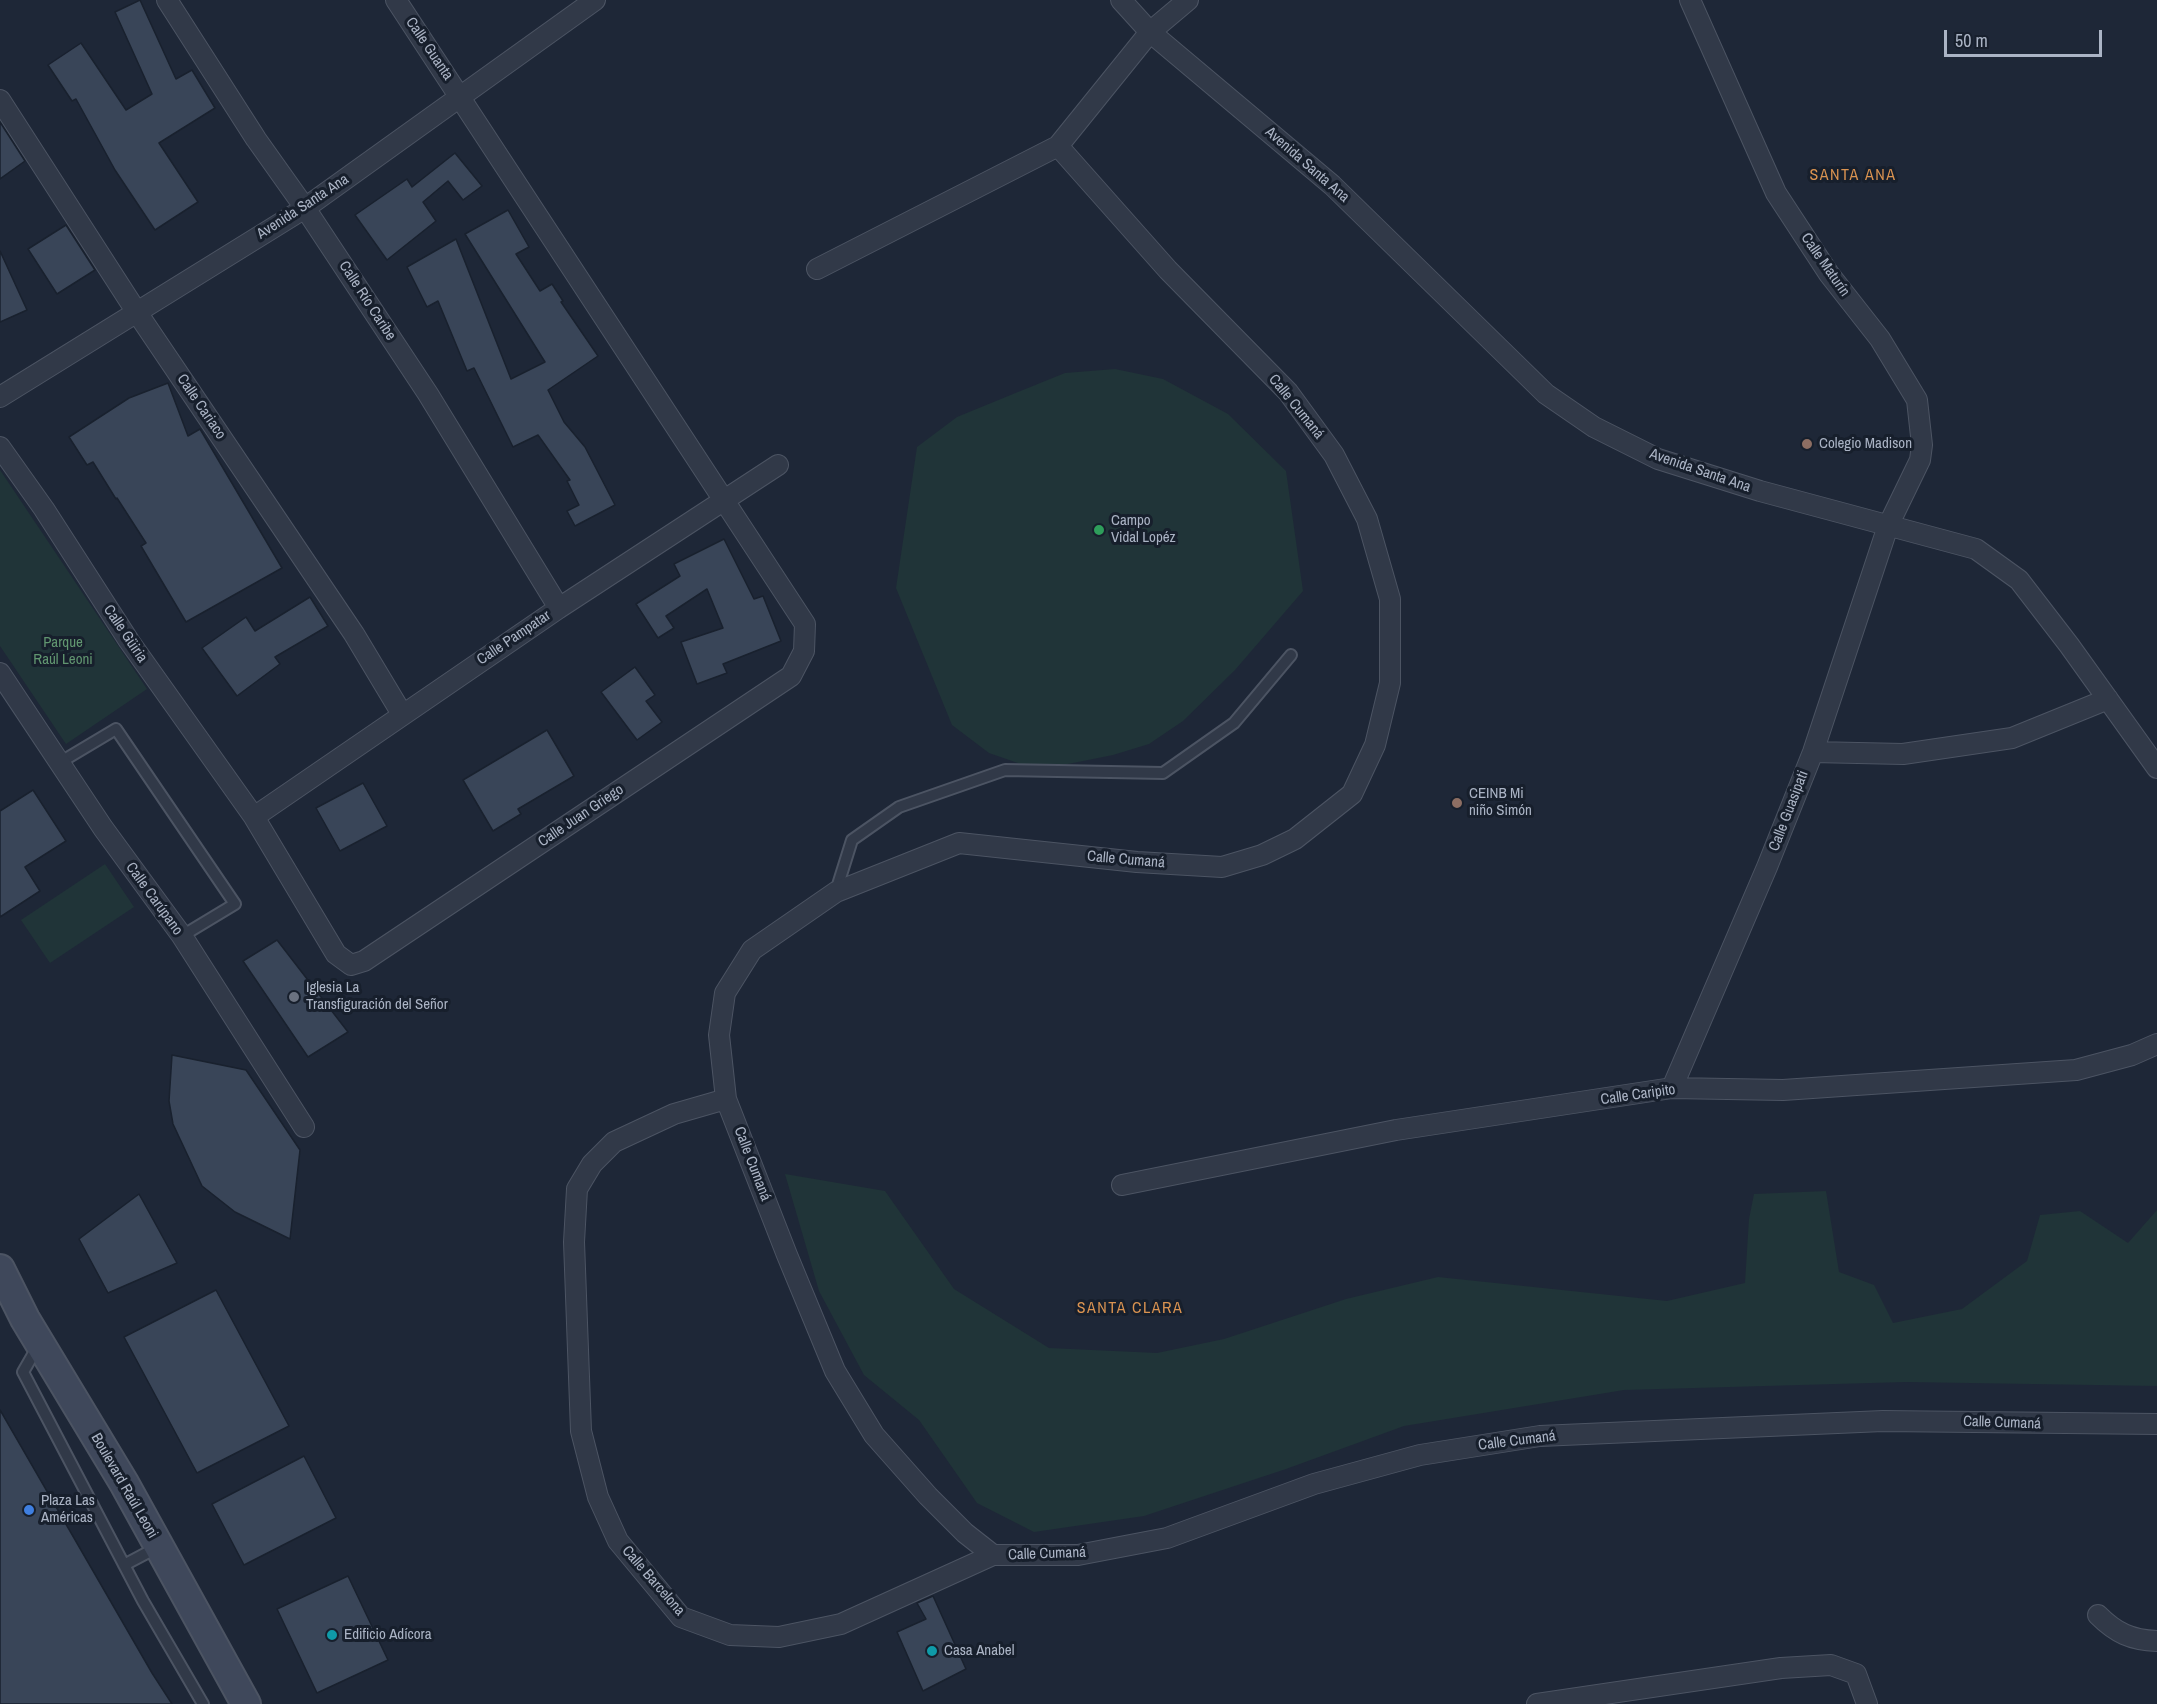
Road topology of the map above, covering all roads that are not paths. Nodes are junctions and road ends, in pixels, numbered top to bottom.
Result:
1 (167, 0) edge
2 (396, 0) edge
3 (595, 0) edge
4 (1121, 0) edge
5 (1188, 0) edge
6 (1690, 0) edge
7 (1150, 32) junction
8 (461, 97) junction
9 (0, 100) edge
10 (1058, 146) junction
11 (305, 208) junction
12 (818, 269) dead end
13 (136, 311) junction
14 (0, 397) edge
15 (0, 447) edge
16 (778, 465) dead end
17 (725, 502) junction
18 (1888, 526) junction
19 (559, 608) junction
20 (1291, 655) dead end
21 (0, 673) edge
22 (2108, 699) junction
23 (402, 714) junction
24 (1812, 752) junction
25 (59, 763) junction
26 (2157, 768) edge
27 (254, 817) junction
28 (836, 892) junction
29 (182, 936) junction
30 (2157, 1044) edge
31 (1672, 1088) junction
32 (726, 1099) junction
33 (304, 1127) dead end
34 (1122, 1185) dead end
35 (0, 1269) edge
36 (0, 1301) edge
37 (25, 1319) junction
38 (40, 1343) junction
39 (2157, 1424) edge
40 (159, 1546) junction
41 (993, 1555) junction
42 (124, 1565) junction
43 (2098, 1615) dead end
44 (2157, 1641) edge
45 (202, 1704) edge
46 (246, 1704) edge
47 (1537, 1704) edge
48 (1867, 1704) edge

1 - 11 street, Calle Río Caribe
2 - 8 street, Calle Guanta
3 - 8 street, Avenida Santa Ana
4 - 7 street, Avenida Santa Ana
5 - 7 street
6 - 18 street, Calle Maturín
7 - 10 street
7 - 18 street, Avenida Santa Ana
8 - 11 street, Avenida Santa Ana
8 - 17 street, Calle Guanta
9 - 13 street, Calle Cariaco
10 - 12 street
10 - 28 street, Calle Cumaná
11 - 13 street, Avenida Santa Ana
11 - 19 street, Calle Río Caribe
13 - 14 street, Avenida Santa Ana
13 - 23 street, Calle Cariaco
15 - 27 street, Calle Güiria
16 - 17 street, Calle Pampatar
17 - 19 street, Calle Pampatar
17 - 27 street, Calle Juan Griego
18 - 22 street, Avenida Santa Ana
18 - 24 street, Calle Guasipati
19 - 23 street, Calle Pampatar
20 - 28 lane
21 - 25 street, Calle Carúpano
22 - 24 street
22 - 26 street, Avenida Santa Ana
23 - 27 street, Calle Pampatar
24 - 31 street, Calle Guasipati
25 - 29 street, Calle Carúpano
25 - 29 lane
28 - 32 street, Calle Cumaná
29 - 33 street, Calle Carúpano
30 - 31 street, Calle Caripito
31 - 34 street, Calle Caripito
32 - 41 street, Calle Cumaná
32 - 41 street, Calle Barcelona
35 - 37 main road, Boulevard Raúl Leoni
36 - 37 main road
37 - 38 main road, Boulevard Raúl Leoni
38 - 40 main road, Boulevard Raúl Leoni
38 - 42 lane
39 - 41 street, Calle Cumaná
40 - 42 lane
40 - 46 main road, Boulevard Raúl Leoni
42 - 45 lane
43 - 44 street
47 - 48 street

